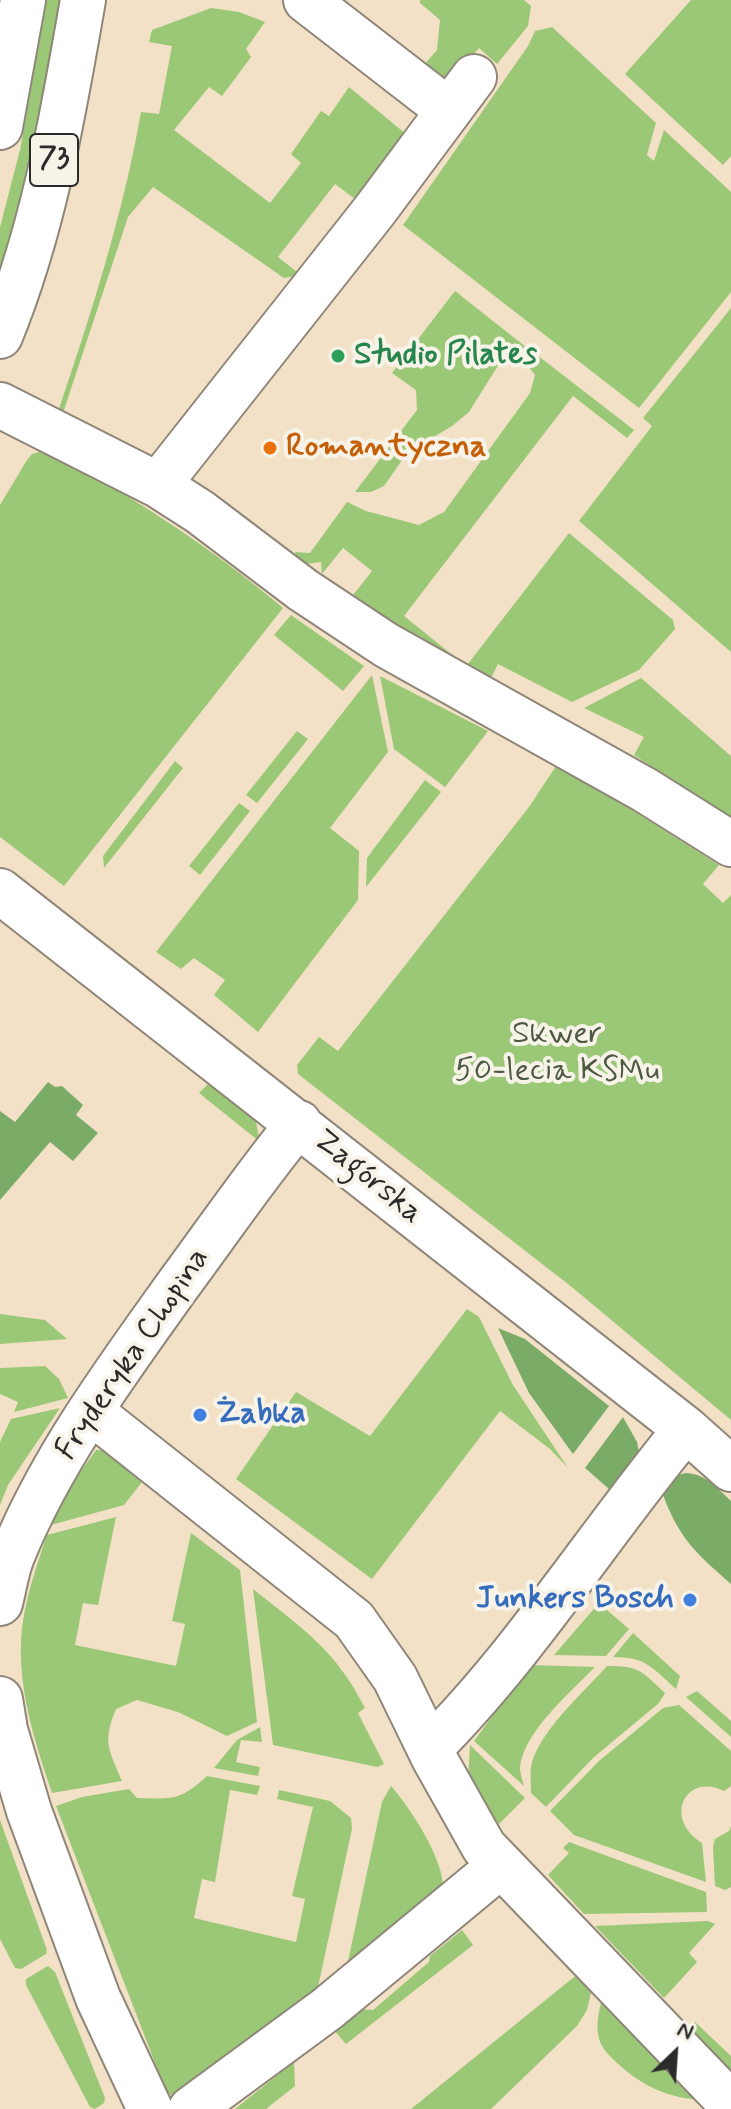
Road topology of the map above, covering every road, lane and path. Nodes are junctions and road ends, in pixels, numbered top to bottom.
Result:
1 (23, 0) edge
2 (83, 0) edge
3 (306, 0) edge
4 (0, 127) edge
5 (0, 336) edge
6 (0, 405) edge
7 (158, 485) junction
8 (731, 844) edge
9 (0, 891) edge
10 (299, 1123) junction
11 (90, 1411) junction
12 (686, 1429) junction
13 (731, 1469) edge
14 (0, 1603) edge
15 (0, 1699) edge
16 (430, 1748) junction
17 (500, 1866) junction
18 (731, 2104) edge
19 (150, 2109) edge
20 (191, 2109) edge

1 - 4 street, 73
2 - 5 street, 73
3 - 7 street
6 - 7 street
7 - 8 street
9 - 10 street, Zagórska
10 - 11 street, Fryderyka Chopina
10 - 12 street, Zagórska
11 - 14 street, Fryderyka Chopina
11 - 16 street
12 - 13 street, Zagórska
12 - 16 street
15 - 19 street
16 - 17 street
17 - 18 street
17 - 20 street

